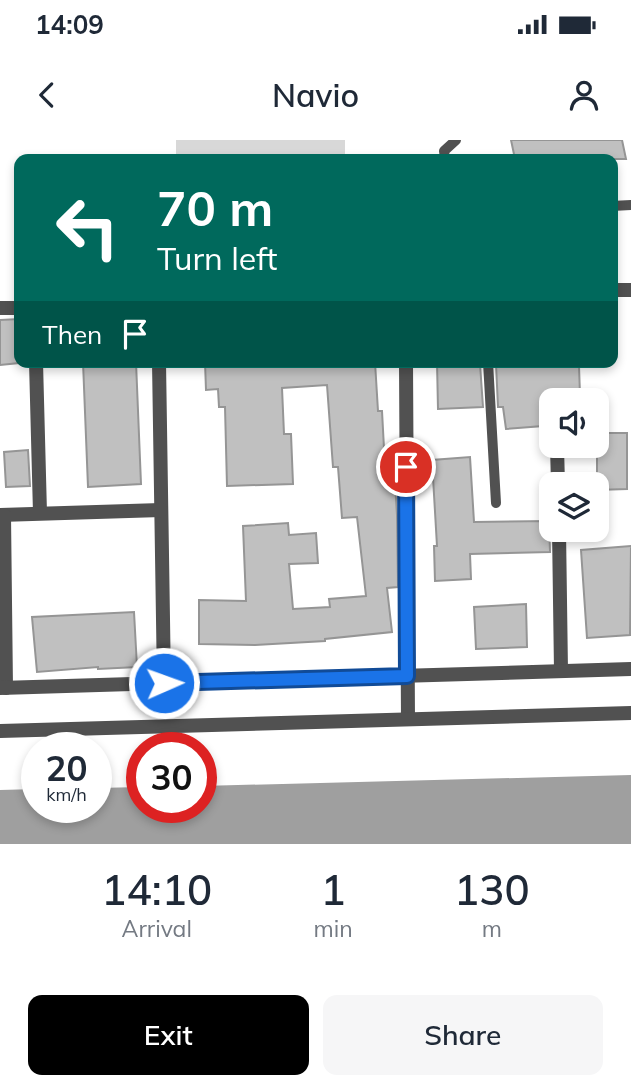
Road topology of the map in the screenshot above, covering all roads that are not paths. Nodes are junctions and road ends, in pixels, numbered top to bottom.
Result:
1 (456, 140) edge
2 (444, 154) edge
3 (36, 368) edge
4 (159, 368) edge
5 (405, 368) edge
6 (488, 368) edge
7 (496, 503) dead end
8 (161, 510) junction
9 (40, 513) junction
10 (2, 515) edge
11 (559, 542) edge
12 (631, 669) edge
13 (561, 671) junction
14 (407, 676) junction
15 (164, 683) junction
16 (3, 688) edge
17 (631, 713) edge
18 (408, 719) junction
19 (0, 731) edge

1 - 2 lane
3 - 9 street
4 - 8 street
5 - 14 street
6 - 7 lane
8 - 9 street
8 - 15 street
9 - 10 street
10 - 16 street
11 - 13 street
12 - 13 street
13 - 14 street
14 - 15 street
14 - 18 street
15 - 16 street
17 - 18 street
18 - 19 street

